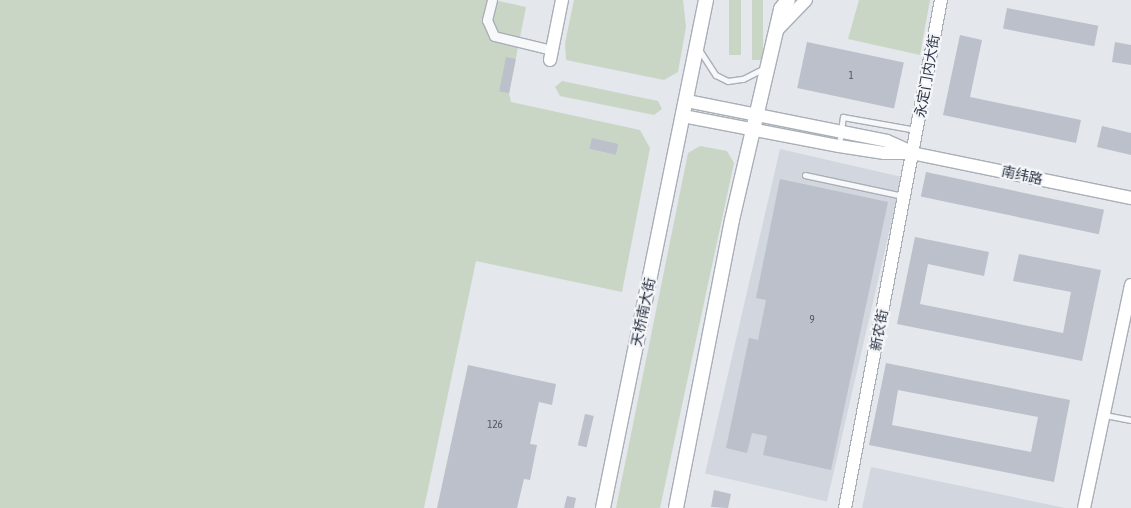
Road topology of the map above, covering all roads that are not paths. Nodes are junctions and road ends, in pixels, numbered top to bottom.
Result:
1 (492, 0) edge
2 (562, 0) edge
3 (788, 0) edge
4 (806, 0) edge
5 (940, 0) edge
6 (706, 1) edge
7 (776, 31) junction
8 (698, 48) junction
9 (551, 55) joint
10 (768, 66) junction
11 (688, 101) junction
12 (684, 116) junction
13 (756, 117) junction
14 (917, 130) junction
15 (753, 131) junction
16 (841, 132) junction
17 (839, 146) junction
18 (912, 153) junction
19 (805, 175) dead end
20 (904, 196) junction
21 (1131, 198) edge
22 (1131, 285) edge
23 (1128, 309) edge
24 (1104, 414) junction
25 (1131, 420) edge
26 (603, 508) edge
27 (676, 508) edge
28 (845, 508) edge
29 (1084, 508) edge

1 - 9 street
2 - 9 street
3 - 7 main road
4 - 7 street
5 - 14 street, 永定门内大街
6 - 8 main road
7 - 10 main road
8 - 10 lane
8 - 11 main road
10 - 13 main road
11 - 12 main road
11 - 13 street, 南纬路
12 - 15 street, 南纬路
12 - 26 main road, 天桥南大街
13 - 15 main road
13 - 16 street, 南纬路
14 - 16 lane
14 - 18 street, 永定门内大街
15 - 17 street, 南纬路
15 - 27 main road
16 - 17 lane
16 - 18 street, 南纬路
17 - 18 street, 南纬路
18 - 20 street, 新农街
18 - 21 street, 南纬路
19 - 20 lane
20 - 28 street, 新农街
22 - 23 street
23 - 24 street
24 - 25 lane
24 - 29 street

